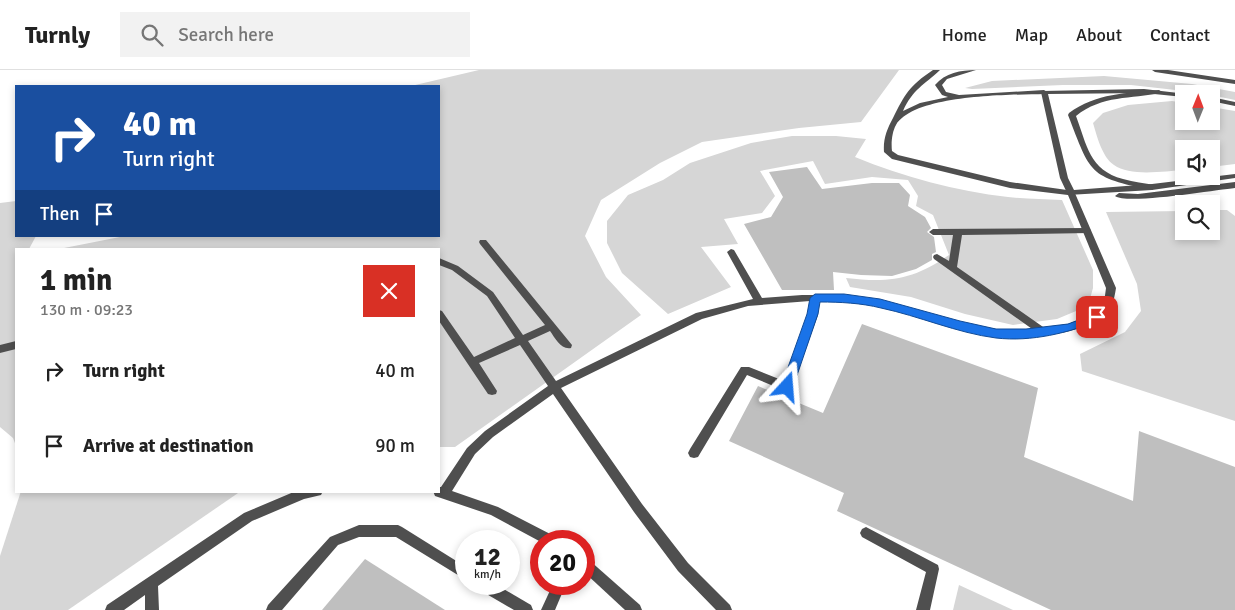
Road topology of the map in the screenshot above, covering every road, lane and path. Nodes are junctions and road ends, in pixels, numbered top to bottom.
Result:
1 (937, 70) edge
2 (973, 70) edge
3 (1155, 70) edge
4 (1235, 82) edge
5 (1044, 92) junction
6 (1159, 92) junction
7 (1175, 94) edge
8 (962, 97) junction
9 (1220, 101) edge
10 (1235, 104) edge
11 (894, 122) junction
12 (1235, 176) edge
13 (1235, 185) edge
14 (1152, 187) junction
15 (1071, 194) junction
16 (1087, 231) junction
17 (933, 232) dead end
18 (958, 232) junction
19 (483, 242) dead end
20 (731, 252) dead end
21 (937, 257) dead end
22 (440, 261) edge
23 (952, 268) junction
24 (815, 298) junction
25 (759, 302) junction
26 (440, 315) edge
27 (552, 326) junction
28 (1042, 332) junction
29 (521, 340) junction
30 (15, 345) edge
31 (567, 345) dead end
32 (0, 349) edge
33 (472, 362) junction
34 (554, 388) junction
35 (492, 391) dead end
36 (694, 453) dead end
37 (441, 492) edge
38 (308, 493) edge
39 (531, 530) edge
40 (866, 533) dead end
41 (455, 567) edge
42 (595, 574) edge
43 (151, 584) junction
44 (501, 595) edge
45 (555, 595) edge
46 (112, 610) edge
47 (152, 610) edge
48 (273, 610) edge
49 (526, 610) edge
50 (548, 610) edge
51 (635, 610) edge
52 (725, 610) edge
53 (922, 610) edge

1 - 11 street
2 - 8 street
3 - 4 street
5 - 6 street
5 - 8 street
5 - 15 street
6 - 7 street
6 - 14 street
8 - 11 street
9 - 10 street
11 - 15 street
12 - 14 street
13 - 15 street
14 - 15 street
15 - 16 street
16 - 18 street
16 - 28 street
17 - 18 street
18 - 23 street
19 - 27 street
20 - 25 street
21 - 23 street
22 - 29 street
23 - 28 street
24 - 25 street
24 - 28 street
24 - 36 street
25 - 34 street
26 - 33 street
27 - 29 street
27 - 31 street
29 - 33 street
29 - 34 street
30 - 32 street
33 - 35 street
34 - 37 street
34 - 52 street
37 - 39 street
38 - 43 street
40 - 53 street
41 - 48 street
42 - 51 street
43 - 46 street
43 - 47 street
44 - 49 street
45 - 50 street

